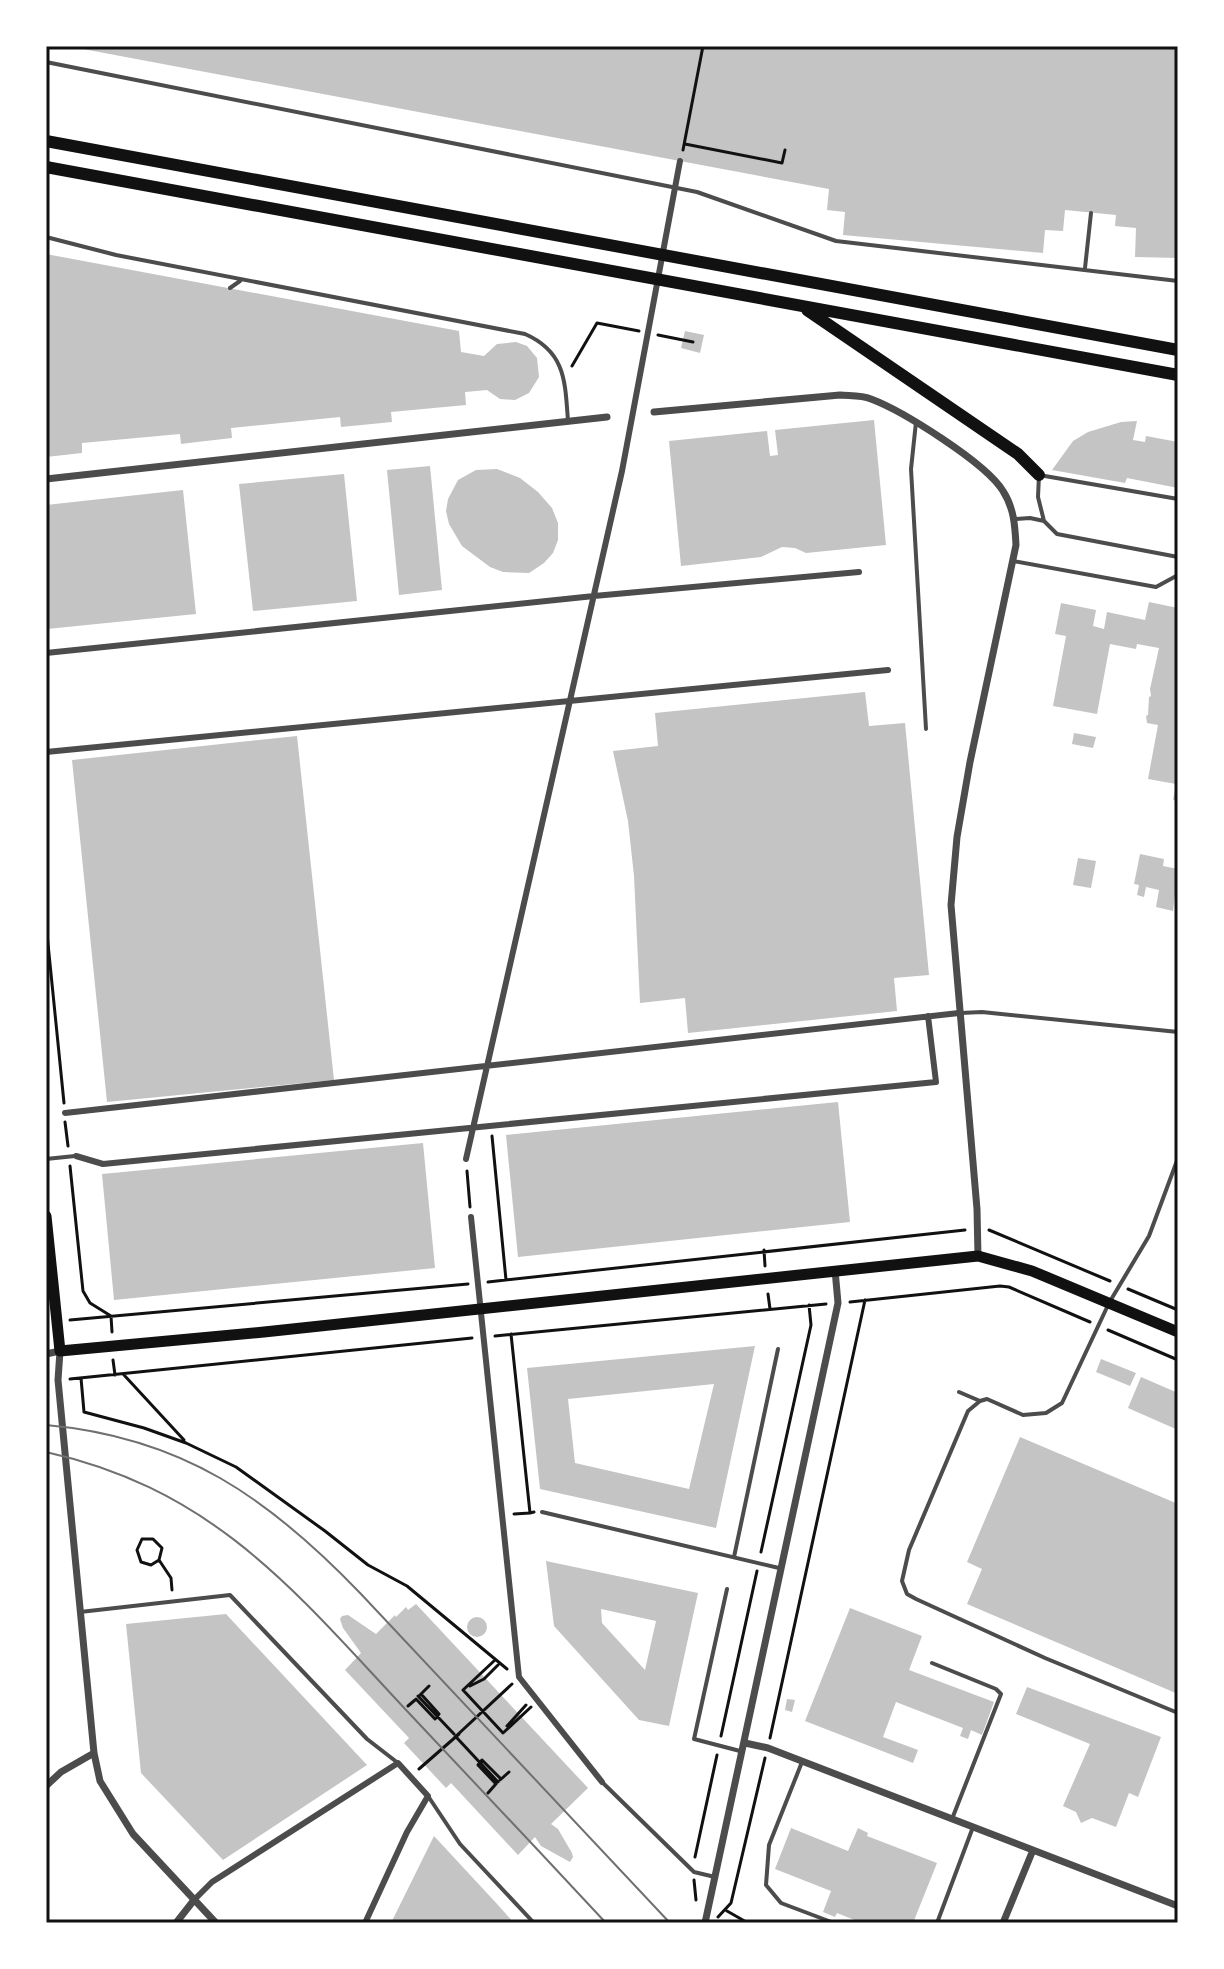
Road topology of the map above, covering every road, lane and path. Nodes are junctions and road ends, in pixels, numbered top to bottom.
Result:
1 (703, 46) edge
2 (46, 62) edge
3 (46, 141) edge
4 (684, 143) junction
5 (785, 150) dead end
6 (680, 161) joint
7 (46, 167) edge
8 (1091, 213) dead end
9 (46, 239) edge
10 (1085, 268) junction
11 (242, 280) junction
12 (1178, 281) edge
13 (230, 288) dead end
14 (801, 306) junction
15 (648, 333) junction
16 (693, 342) dead end
17 (1178, 350) edge
18 (566, 375) dead end
19 (1178, 375) edge
20 (654, 412) dead end
21 (607, 417) dead end
22 (568, 421) junction
23 (916, 422) junction
24 (1039, 475) junction
25 (46, 479) edge
26 (1178, 499) edge
27 (1015, 519) junction
28 (1044, 521) junction
29 (1178, 557) edge
30 (1013, 561) junction
31 (859, 572) dead end
32 (1178, 575) edge
33 (594, 596) junction
34 (46, 653) edge
35 (888, 670) dead end
36 (570, 701) junction
37 (926, 729) dead end
38 (46, 752) edge
39 (46, 924) edge
40 (959, 1013) junction
41 (928, 1016) junction
42 (1178, 1032) edge
43 (488, 1066) junction
44 (65, 1113) junction
45 (491, 1126) junction
46 (474, 1128) junction
47 (72, 1156) junction
48 (1178, 1158) edge
49 (46, 1159) edge
50 (466, 1159) joint
51 (46, 1216) edge
52 (471, 1217) joint
53 (978, 1230) junction
54 (978, 1256) junction
55 (835, 1270) junction
56 (506, 1280) junction
57 (1119, 1285) junction
58 (865, 1300) junction
59 (838, 1303) junction
60 (1109, 1303) junction
61 (809, 1305) junction
62 (1178, 1310) edge
63 (111, 1316) junction
64 (57, 1322) junction
65 (1098, 1326) junction
66 (1178, 1332) edge
67 (511, 1334) junction
68 (495, 1336) dead end
69 (480, 1337) dead end
70 (778, 1349) dead end
71 (60, 1351) junction
72 (46, 1354) edge
73 (1178, 1360) edge
74 (124, 1374) junction
75 (81, 1378) junction
76 (58, 1380) junction
77 (959, 1392) dead end
78 (980, 1401) junction
79 (186, 1443) junction
80 (542, 1512) joint
81 (530, 1513) junction
82 (503, 1516) junction
83 (734, 1557) junction
84 (159, 1560) junction
85 (759, 1563) junction
86 (782, 1568) junction
87 (727, 1589) dead end
88 (173, 1602) junction
89 (80, 1612) junction
90 (497, 1662) junction
91 (932, 1663) dead end
92 (519, 1677) junction
93 (429, 1686) dead end
94 (507, 1689) dead end
95 (463, 1690) junction
96 (418, 1696) junction
97 (408, 1706) dead end
98 (530, 1708) dead end
99 (483, 1711) junction
100 (516, 1713) dead end
101 (1178, 1713) edge
102 (503, 1733) junction
103 (456, 1736) junction
104 (719, 1746) junction
105 (744, 1747) junction
106 (768, 1748) junction
107 (94, 1753) junction
108 (802, 1762) junction
109 (398, 1763) junction
110 (425, 1766) dead end
111 (509, 1772) dead end
112 (498, 1782) junction
113 (602, 1782) joint
114 (46, 1786) edge
115 (488, 1793) dead end
116 (428, 1796) junction
117 (952, 1819) junction
118 (973, 1827) junction
119 (1033, 1850) junction
120 (694, 1872) junction
121 (715, 1877) junction
122 (194, 1900) junction
123 (1178, 1906) edge
124 (699, 1911) dead end
125 (176, 1923) edge
126 (216, 1923) edge
127 (365, 1923) edge
128 (534, 1923) edge
129 (705, 1923) edge
130 (748, 1923) edge
131 (834, 1923) edge
132 (937, 1923) edge
133 (1003, 1923) edge

1 - 4 path
2 - 10 lane
3 - 17 highway
4 - 5 path
4 - 6 path
6 - 15 street
7 - 14 highway
8 - 10 lane
9 - 11 lane
10 - 12 lane
11 - 13 lane
11 - 22 lane
14 - 19 highway
14 - 24 highway
15 - 16 path
15 - 18 path
15 - 33 street
20 - 23 street
21 - 22 street
22 - 25 street
23 - 27 street
23 - 37 lane
24 - 26 lane
24 - 28 lane
27 - 28 lane
27 - 30 street
28 - 29 lane
30 - 32 lane
30 - 40 street
31 - 33 street
33 - 34 street
33 - 36 street
35 - 36 street
36 - 38 street
36 - 43 street
39 - 44 path
40 - 41 street
40 - 42 lane
40 - 53 street
41 - 43 street
41 - 45 street
43 - 44 street
43 - 46 street
44 - 47 path
45 - 46 street
45 - 56 path
46 - 47 street
46 - 50 street
47 - 49 lane
47 - 63 path
48 - 57 lane
50 - 52 path
51 - 64 main road
52 - 82 street
53 - 54 street
53 - 56 path
53 - 57 path
54 - 55 main road
54 - 60 main road
55 - 59 street
55 - 71 main road
56 - 63 path
57 - 60 lane
57 - 62 path
58 - 59 path
58 - 65 path
58 - 106 path
59 - 61 path
59 - 86 street
60 - 65 lane
60 - 66 main road
61 - 67 path
61 - 85 path
63 - 64 path
64 - 71 main road
65 - 73 path
65 - 78 lane
67 - 68 path
67 - 81 path
69 - 74 path
70 - 83 lane
71 - 72 street
71 - 76 street
74 - 75 path
74 - 79 path
75 - 76 path
75 - 79 path
76 - 89 street
77 - 78 lane
78 - 101 lane
79 - 90 path
80 - 81 path
80 - 83 lane
81 - 82 path
82 - 92 street
83 - 85 lane
84 - 84 path
84 - 88 path
85 - 86 lane
85 - 104 path
86 - 105 street
87 - 104 lane
88 - 89 lane
88 - 109 lane
89 - 107 street
90 - 92 path
90 - 95 path
90 - 95 path
91 - 117 lane
92 - 113 street
93 - 96 path
94 - 99 path
95 - 99 path
96 - 97 path
96 - 103 path
98 - 102 path
99 - 102 path
99 - 103 path
100 - 102 path
103 - 110 path
103 - 112 path
104 - 105 lane
104 - 120 path
105 - 106 street
105 - 121 street
106 - 108 street
106 - 130 path
107 - 114 street
107 - 122 street
108 - 117 street
108 - 131 lane
109 - 116 street
109 - 122 street
111 - 112 path
112 - 115 path
113 - 120 lane
116 - 127 street
116 - 128 lane
117 - 118 street
118 - 119 street
118 - 132 lane
119 - 123 street
119 - 133 street
120 - 121 lane
120 - 124 path
121 - 129 street
122 - 125 street
122 - 126 street

